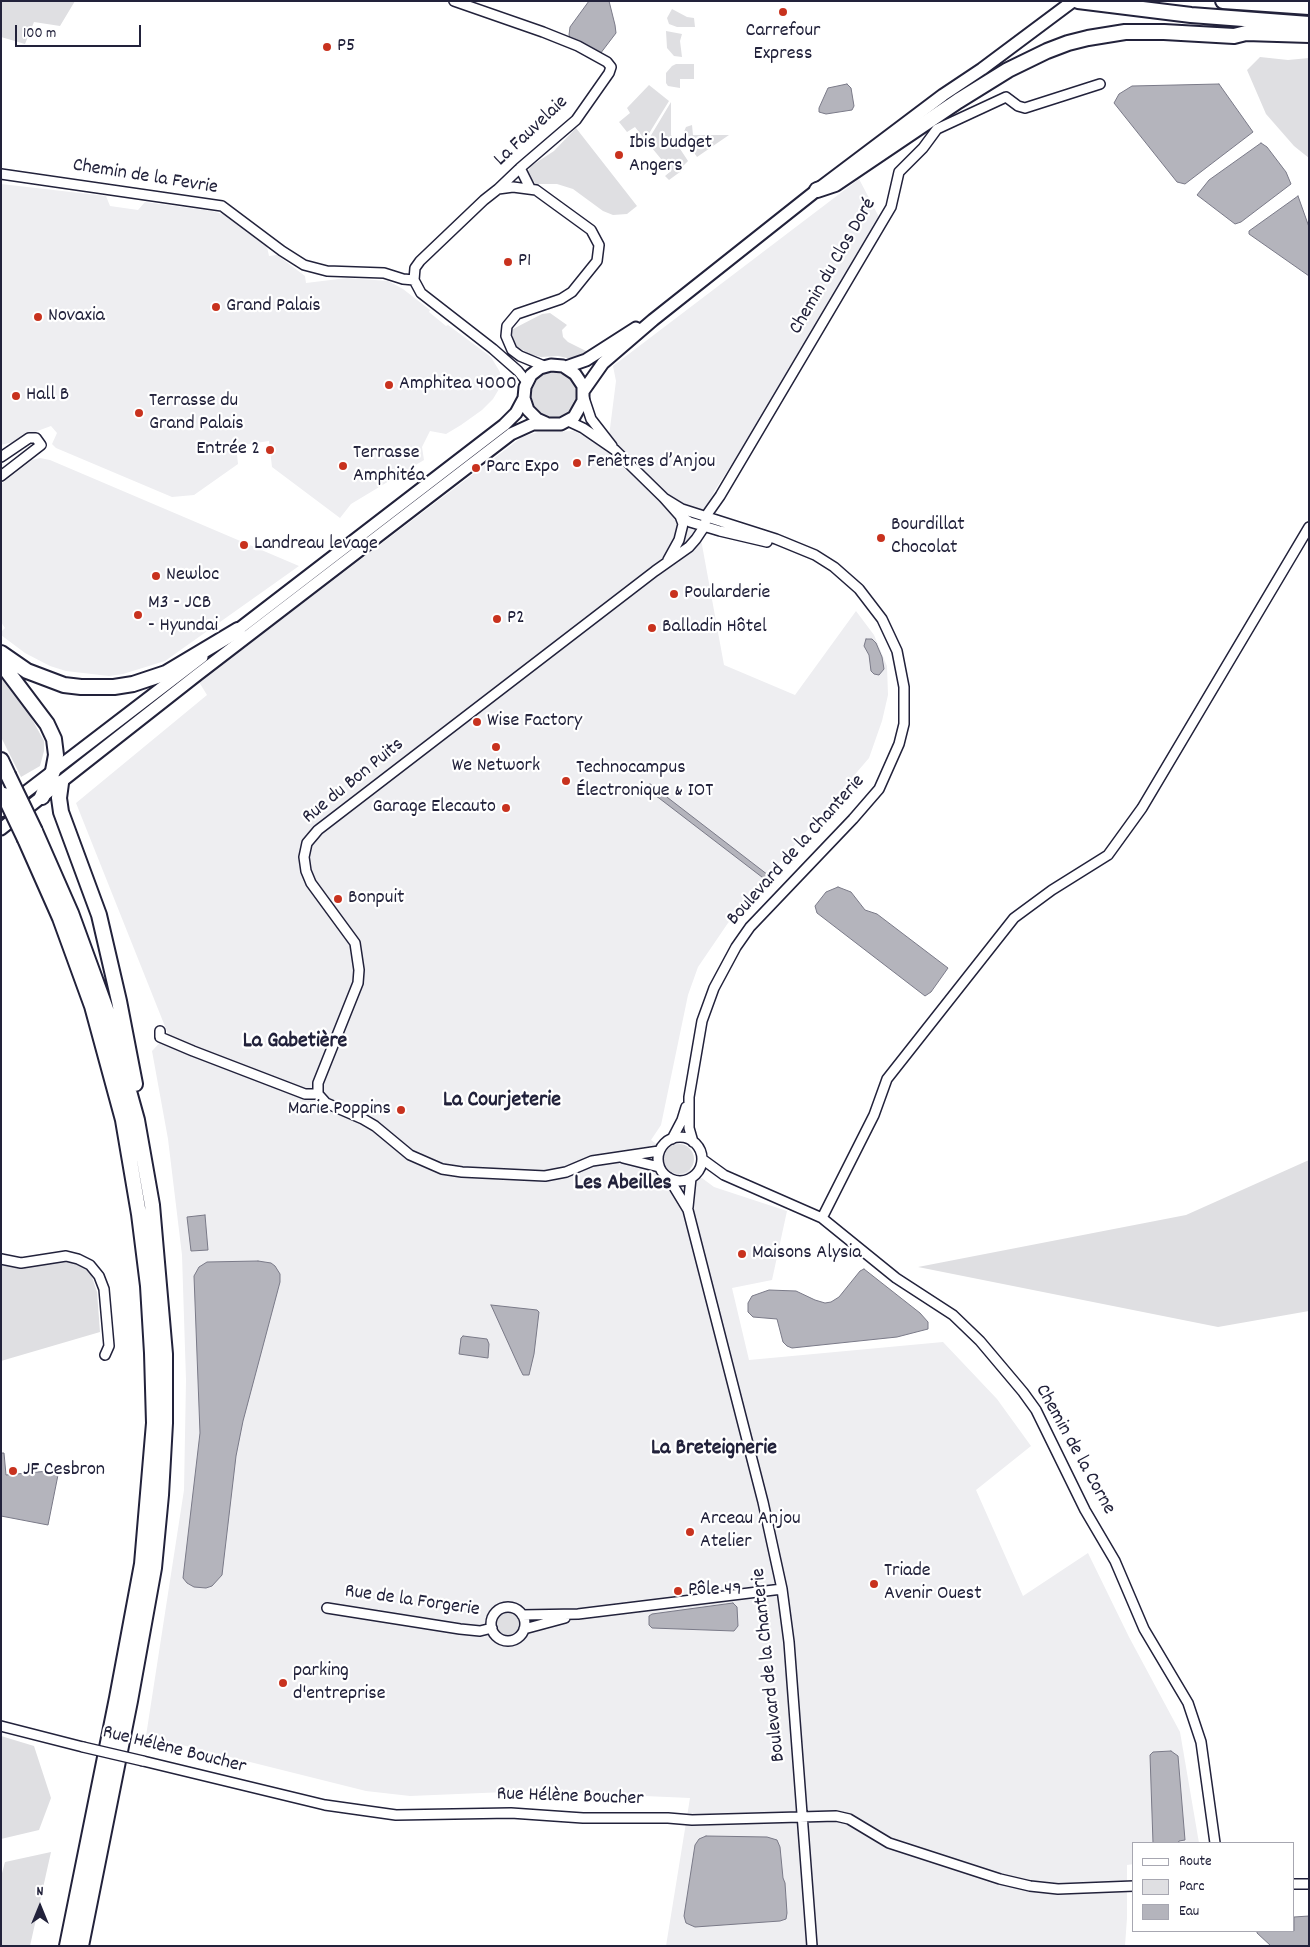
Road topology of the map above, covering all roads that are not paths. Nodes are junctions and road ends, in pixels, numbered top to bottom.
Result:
1 (454, 1) edge
2 (1073, 1) edge
3 (1078, 1) edge
4 (1223, 1) edge
5 (1309, 7) edge
6 (1309, 24) edge
7 (1309, 35) edge
8 (1100, 84) dead end
9 (520, 168) junction
10 (1, 174) edge
11 (530, 188) junction
12 (498, 189) junction
13 (817, 190) junction
14 (414, 280) junction
15 (653, 320) junction
16 (544, 366) junction
17 (566, 367) junction
18 (526, 382) junction
19 (584, 394) junction
20 (524, 398) junction
21 (568, 421) junction
22 (546, 423) junction
23 (615, 450) junction
24 (1, 457) edge
25 (1, 476) edge
26 (664, 498) junction
27 (680, 516) junction
28 (706, 516) junction
29 (704, 527) junction
30 (1309, 528) edge
31 (363, 541) junction
32 (799, 550) junction
33 (668, 561) junction
34 (238, 630) junction
35 (1, 653) edge
36 (1, 663) edge
37 (1, 760) edge
38 (57, 777) junction
39 (1, 788) edge
40 (42, 797) joint
41 (1, 811) edge
42 (1, 829) edge
43 (30, 835) junction
44 (160, 1031) dead end
45 (318, 1094) junction
46 (689, 1097) junction
47 (136, 1120) junction
48 (672, 1139) junction
49 (693, 1142) junction
50 (659, 1150) junction
51 (620, 1157) junction
52 (702, 1159) junction
53 (659, 1167) junction
54 (698, 1171) junction
55 (724, 1174) junction
56 (668, 1178) junction
57 (691, 1178) junction
58 (688, 1210) junction
59 (822, 1218) junction
60 (1, 1259) edge
61 (105, 1356) dead end
62 (782, 1588) junction
63 (327, 1608) dead end
64 (578, 1614) junction
65 (522, 1615) junction
66 (492, 1628) junction
67 (524, 1629) junction
68 (1, 1726) edge
69 (804, 1818) junction
70 (1215, 1842) edge
71 (1295, 1884) edge
72 (1309, 1884) edge
73 (1132, 1886) edge
74 (67, 1946) edge
75 (80, 1946) edge
76 (812, 1946) edge

1 - 9 street, La Fauvelaie
2 - 13 main road
3 - 6 highway
4 - 5 highway
7 - 13 highway
8 - 28 street, Chemin du Clos Doré
9 - 11 street
9 - 12 street, La Fauvelaie
10 - 14 street, Chemin de la Fevrie
11 - 12 street
11 - 16 street
12 - 14 street, La Fauvelaie
13 - 15 main road
14 - 18 street
15 - 17 main road
15 - 19 main road
16 - 17 main road
16 - 18 main road
17 - 19 main road
18 - 20 main road
19 - 21 main road
19 - 23 street
20 - 22 main road
20 - 31 main road
21 - 22 main road
21 - 23 street
22 - 31 main road
23 - 26 street, Boulevard de la Chanterie
24 - 25 street
26 - 27 street, Boulevard de la Chanterie
26 - 28 street, Boulevard de la Chanterie
27 - 29 street, Boulevard de la Chanterie
27 - 33 street
28 - 29 street, Chemin du Clos Doré
28 - 32 street, Boulevard de la Chanterie
29 - 32 street, Boulevard de la Chanterie
29 - 33 street, Rue du Bon Puits
30 - 59 street
31 - 34 main road
31 - 38 main road
32 - 46 street, Boulevard de la Chanterie
33 - 45 street, Rue du Bon Puits
34 - 35 highway
34 - 38 main road
36 - 38 highway
37 - 43 highway, bridge
38 - 40 highway
38 - 41 main road
38 - 47 highway
39 - 43 highway, bridge
40 - 42 main road
43 - 47 highway
43 - 74 highway
44 - 45 street
45 - 51 street
46 - 48 street, Boulevard de la Chanterie
46 - 49 street, Boulevard de la Chanterie
47 - 75 highway
48 - 49 street
48 - 50 street
49 - 52 street
50 - 51 street
50 - 53 street
51 - 53 street
52 - 54 street
52 - 55 street, Chemin de la Corne
53 - 56 street
54 - 55 street, Chemin de la Corne
54 - 57 street
55 - 59 street, Chemin de la Corne
56 - 57 street
56 - 58 street, Boulevard de la Chanterie
57 - 58 street, Boulevard de la Chanterie
58 - 62 street, Boulevard de la Chanterie
59 - 70 street, Chemin de la Corne
60 - 61 street
62 - 64 street
62 - 69 street, Boulevard de la Chanterie
63 - 66 street, Rue de la Forgerie
64 - 65 street
64 - 67 street
65 - 66 street
65 - 67 street
66 - 67 street
68 - 69 street, Rue Hélène Boucher, bridge
69 - 73 street, Rue Hélène Boucher
69 - 76 street, Boulevard de la Chanterie
71 - 72 street

